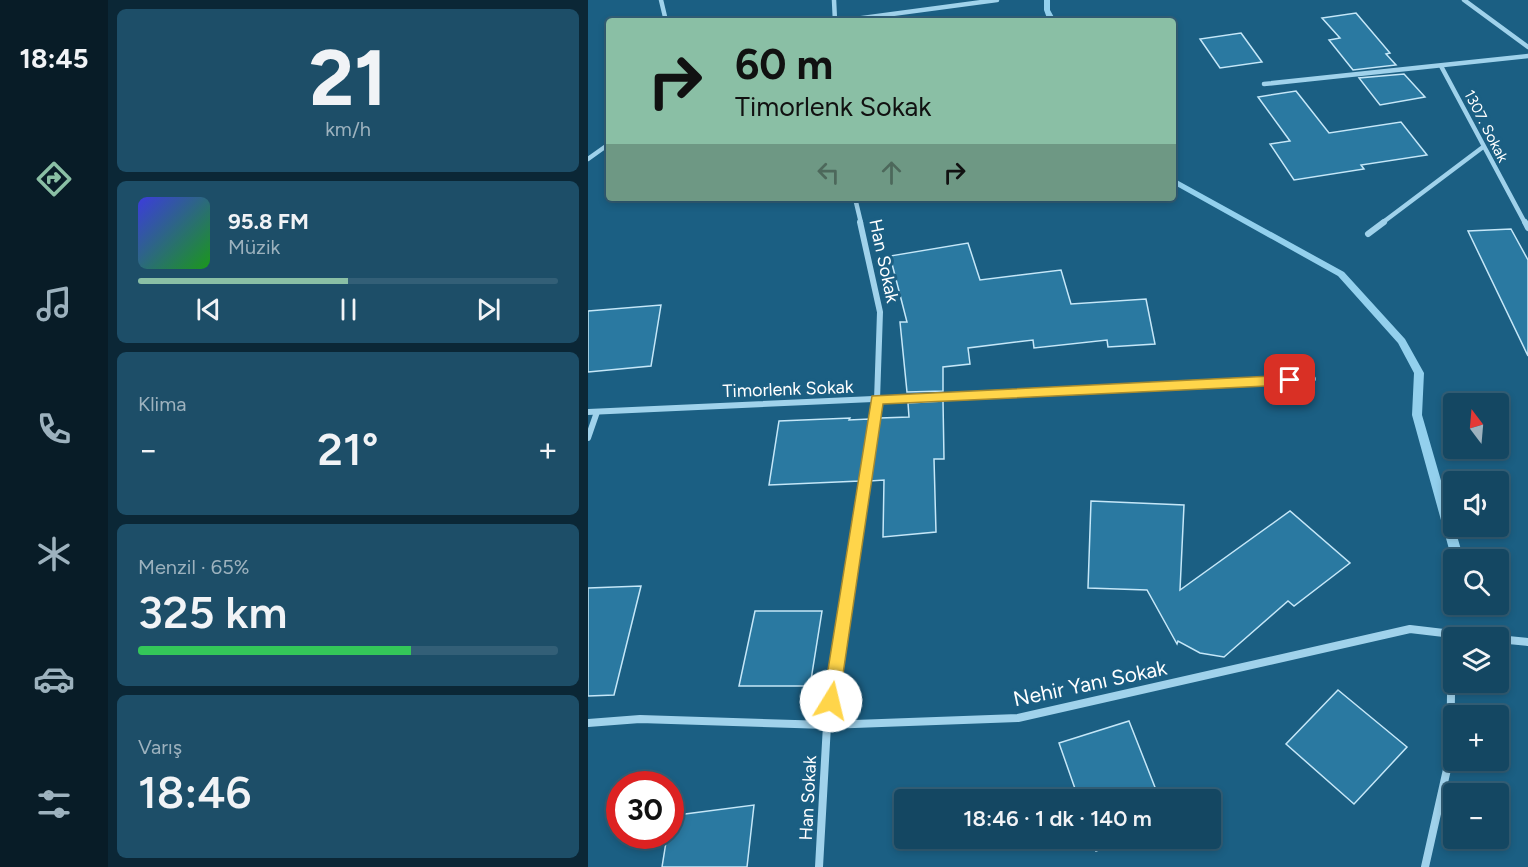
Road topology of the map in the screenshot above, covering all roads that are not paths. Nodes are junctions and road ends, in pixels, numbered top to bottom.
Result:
1 (661, 0) edge
2 (834, 0) edge
3 (997, 0) edge
4 (1464, 0) edge
5 (665, 18) edge
6 (837, 18) edge
7 (860, 18) edge
8 (1528, 47) edge
9 (1528, 56) edge
10 (1441, 66) junction
11 (1263, 84) dead end
12 (606, 146) edge
13 (1483, 147) junction
14 (588, 159) edge
15 (856, 201) edge
16 (1528, 228) edge
17 (1368, 234) dead end
18 (1312, 379) dead end
19 (877, 400) junction
20 (588, 412) edge
21 (597, 412) junction
22 (588, 438) edge
23 (1443, 633) edge
24 (1509, 640) edge
25 (1528, 642) edge
26 (1451, 693) edge
27 (588, 723) edge
28 (827, 724) junction
29 (819, 867) edge
30 (1425, 867) edge

1 - 5 street
2 - 6 street
3 - 7 street
4 - 8 street
9 - 10 street
10 - 11 street
10 - 13 street, 1307. Sokak
12 - 14 street
13 - 16 street, 1307. Sokak
13 - 17 street
15 - 19 street, Han Sokak
18 - 19 street, Timorlenk Sokak
19 - 21 street, Timorlenk Sokak
19 - 28 street, Han Sokak
20 - 21 street, Timorlenk Sokak
21 - 22 street
23 - 28 street, Nehir Yanı Sokak
24 - 25 street
26 - 30 street
27 - 28 street, Nehir Yanı Sokak
28 - 29 street, Han Sokak

